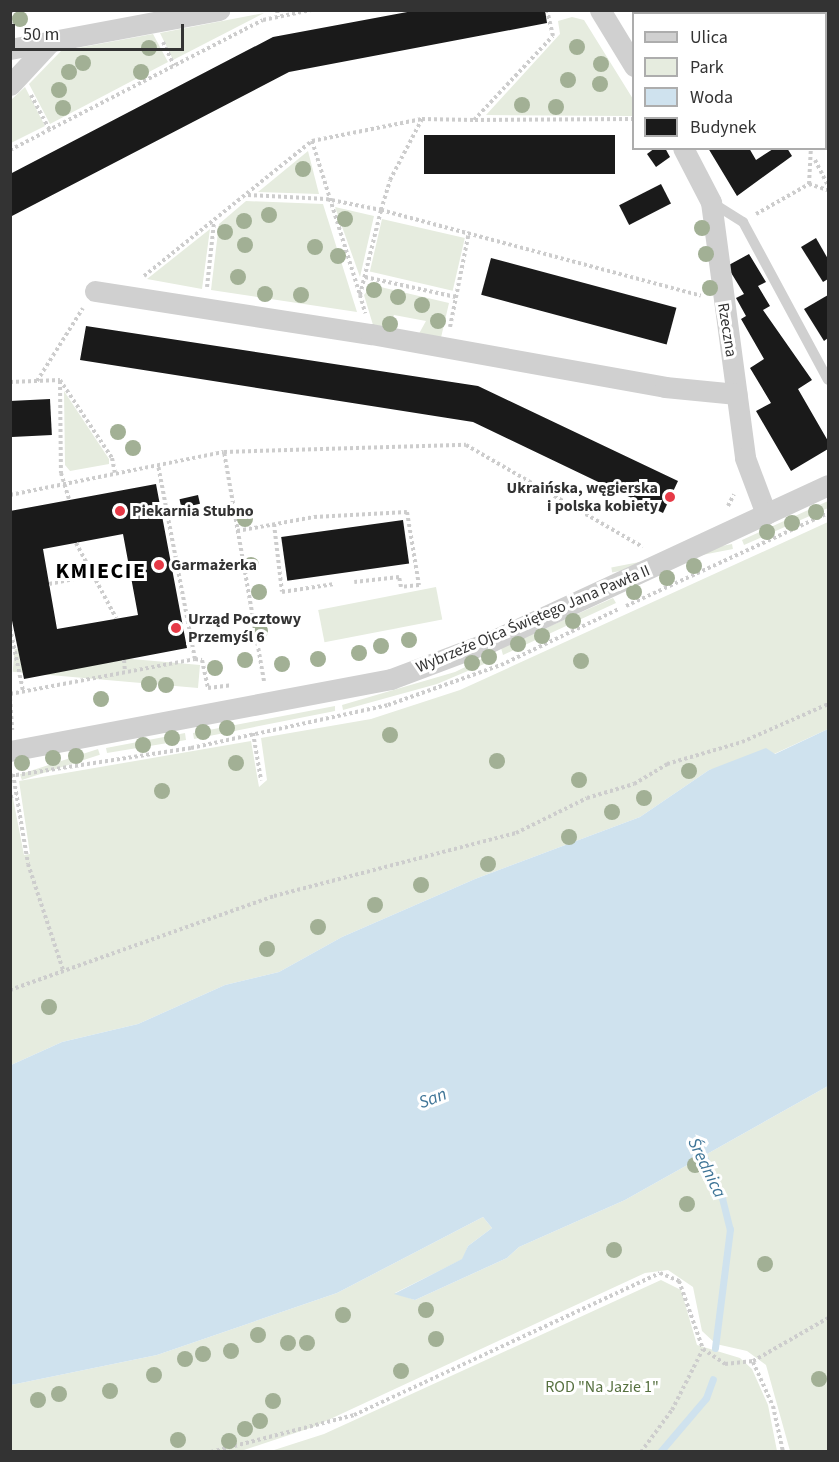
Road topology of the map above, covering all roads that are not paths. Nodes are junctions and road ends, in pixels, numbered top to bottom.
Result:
1 (219, 10) edge
2 (600, 10) edge
3 (51, 41) junction
4 (10, 49) edge
5 (632, 64) edge
6 (16, 80) edge
7 (684, 150) edge
8 (711, 202) junction
9 (90, 298) road end
10 (828, 380) edge
11 (737, 394) junction
12 (828, 485) edge
13 (766, 514) junction
14 (10, 751) edge

1 - 3 street
2 - 5 street
3 - 4 street
3 - 6 street
7 - 8 street, Rzeczna
8 - 10 lane
8 - 11 street, Rzeczna
9 - 11 street
11 - 13 street, Rzeczna
12 - 13 street, Wybrzeże Ojca Świętego Jana Pawła II
13 - 14 street, Wybrzeże Ojca Świętego Jana Pawła II

